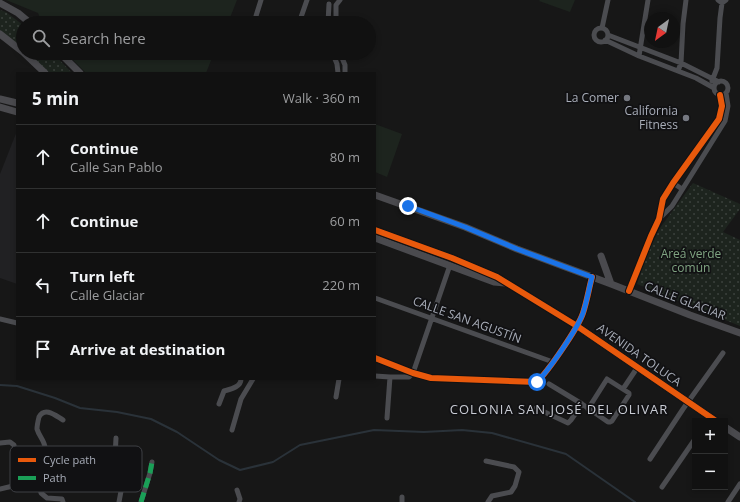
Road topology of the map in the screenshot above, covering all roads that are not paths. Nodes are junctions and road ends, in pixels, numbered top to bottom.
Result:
1 (261, 0) edge
2 (307, 0) edge
3 (340, 0) edge
4 (608, 0) edge
5 (648, 0) edge
6 (686, 0) edge
7 (722, 1) edge
8 (328, 2) edge
9 (0, 3) edge
10 (336, 5) junction
11 (22, 16) edge
12 (256, 16) dead end
13 (301, 16) edge
14 (328, 16) edge
15 (336, 16) edge
16 (602, 28) junction
17 (0, 34) edge
18 (608, 35) junction
19 (605, 40) junction
20 (16, 47) edge
21 (641, 48) junction
22 (639, 56) junction
23 (31, 60) edge
24 (67, 60) edge
25 (336, 60) edge
26 (343, 60) edge
27 (681, 63) junction
28 (678, 71) junction
29 (44, 72) edge
30 (79, 72) edge
31 (338, 72) edge
32 (345, 72) edge
33 (713, 79) junction
34 (719, 82) junction
35 (712, 87) junction
36 (726, 93) junction
37 (720, 95) junction
38 (0, 99) edge
39 (16, 104) edge
40 (0, 107) edge
41 (16, 112) edge
42 (673, 183) junction
43 (682, 189) junction
44 (376, 195) edge
45 (659, 219) junction
46 (376, 230) edge
47 (376, 238) edge
48 (601, 256) dead end
49 (450, 265) junction
50 (592, 277) junction
51 (506, 283) junction
52 (611, 284) junction
53 (629, 290) junction
54 (376, 298) edge
55 (431, 317) junction
56 (0, 319) edge
57 (16, 323) edge
58 (577, 326) junction
59 (740, 333) edge
60 (723, 353) dead end
61 (376, 358) edge
62 (553, 362) junction
63 (637, 368) junction
64 (413, 373) junction
65 (376, 376) edge
66 (390, 378) junction
67 (241, 380) edge
68 (252, 380) edge
69 (339, 380) edge
70 (549, 384) dead end
71 (623, 388) junction
72 (336, 397) dead end
73 (688, 402) junction
74 (219, 404) dead end
75 (582, 404) junction
76 (536, 408) dead end
77 (588, 409) junction
78 (387, 418) dead end
79 (708, 418) edge
80 (63, 420) dead end
81 (728, 429) edge
82 (232, 430) dead end
83 (740, 437) edge
84 (116, 438) dead end
85 (0, 443) edge
86 (692, 443) edge
87 (14, 446) edge
88 (45, 446) edge
89 (116, 446) edge
90 (650, 459) dead end
91 (486, 461) dead end
92 (152, 462) dead end
93 (740, 485) edge
94 (10, 487) edge
95 (662, 487) dead end
96 (0, 489) edge
97 (237, 490) dead end
98 (42, 492) edge
99 (121, 492) edge
100 (63, 502) edge
101 (119, 502) edge
102 (141, 502) edge
103 (239, 502) edge
104 (488, 502) edge
105 (728, 502) edge

1 - 12 street
2 - 13 street
3 - 10 street
4 - 16 street
5 - 21 street
6 - 27 street
7 - 33 street
8 - 10 street
8 - 14 street
9 - 11 street
10 - 15 street
16 - 18 street
16 - 19 street
17 - 20 street
18 - 19 street
18 - 21 street
19 - 22 street
21 - 22 street
21 - 27 street
22 - 28 street
23 - 29 street
24 - 30 street
25 - 31 street
26 - 32 street
27 - 28 street
27 - 33 street
28 - 35 street
33 - 34 street
33 - 35 street
34 - 35 street
34 - 36 street
35 - 37 street
36 - 37 street
36 - 43 street
37 - 42 street
38 - 39 street
40 - 41 street
42 - 43 street
42 - 45 street
43 - 45 street
44 - 50 street, CALLE GLACIAR
45 - 53 street
46 - 51 street, AVENIDA TOLUCA
47 - 49 street, AVENIDA TOLUCA
48 - 52 street
49 - 51 street, AVENIDA TOLUCA
49 - 55 street
50 - 52 street, CALLE GLACIAR
50 - 58 street
51 - 58 street, AVENIDA TOLUCA
52 - 53 street, CALLE GLACIAR
53 - 59 street, CALLE GLACIAR
54 - 55 street, CALLE SAN AGUSTÍN
55 - 62 street, CALLE SAN AGUSTÍN
55 - 64 street
56 - 57 street
58 - 62 street
58 - 63 street, AVENIDA TOLUCA
60 - 73 street
61 - 64 street
62 - 64 street
63 - 71 street
63 - 73 street, AVENIDA TOLUCA
64 - 66 street
65 - 66 street
66 - 78 street
67 - 74 street
68 - 82 street
69 - 72 street
70 - 75 street
71 - 77 street
71 - 77 street
73 - 79 street, AVENIDA TOLUCA
73 - 90 street
75 - 76 street
75 - 77 street
80 - 88 street
81 - 83 street
84 - 89 street
85 - 87 street
86 - 95 street
91 - 104 street
92 - 102 street
93 - 105 street
94 - 96 street
97 - 103 street
98 - 100 street
99 - 101 street

